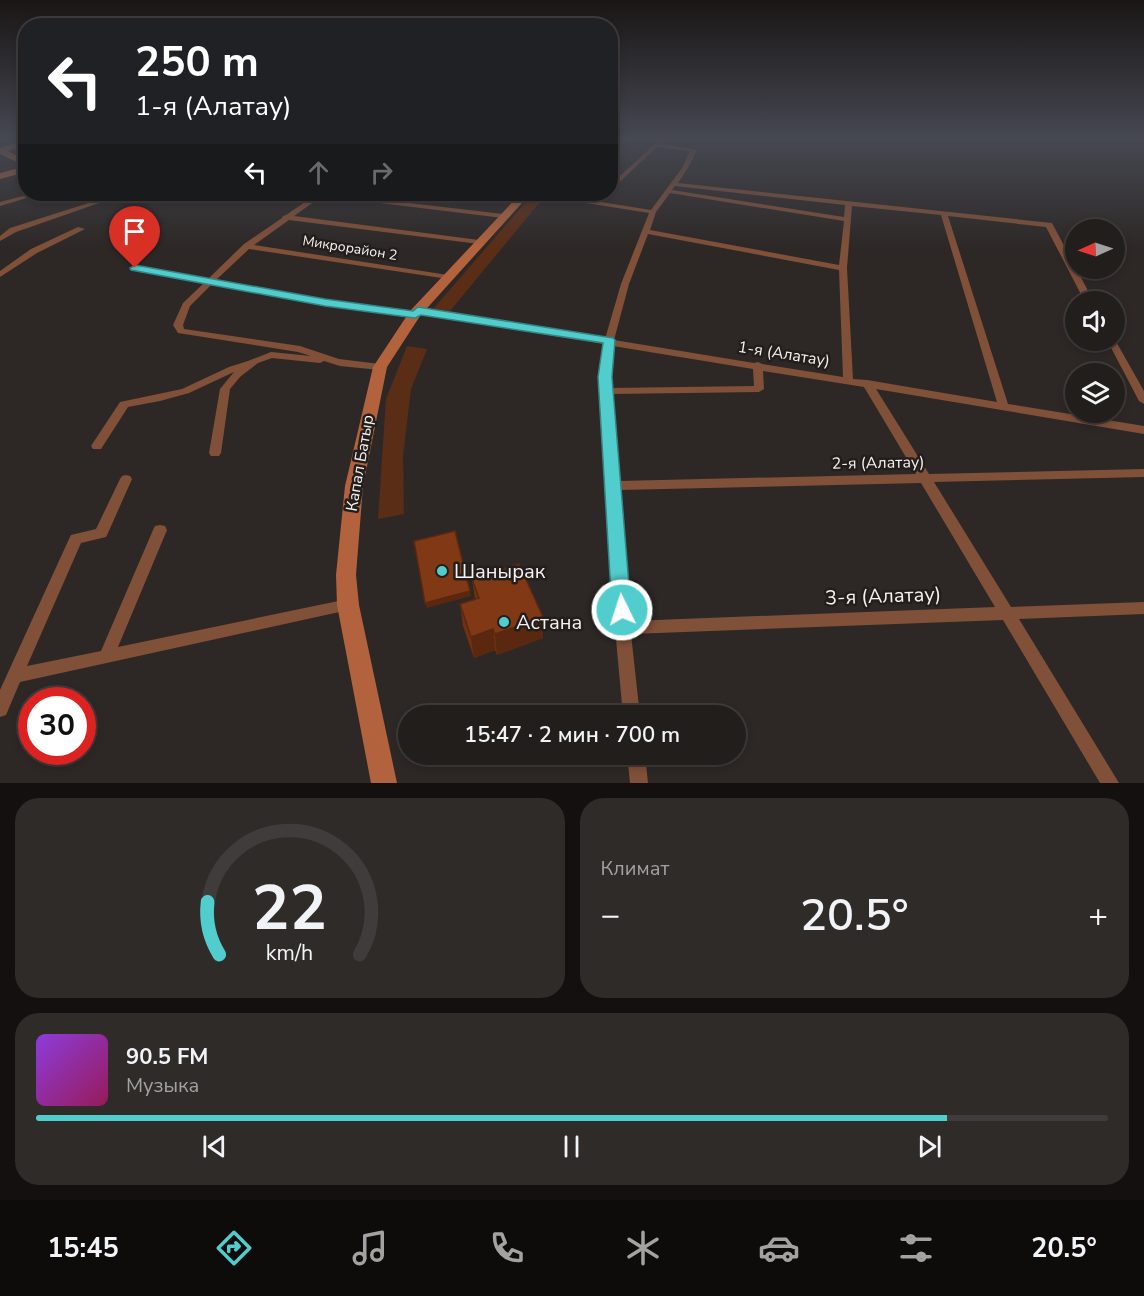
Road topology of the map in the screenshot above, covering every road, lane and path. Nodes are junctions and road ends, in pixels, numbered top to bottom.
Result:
1 (679, 176) edge
2 (670, 187) junction
3 (18, 199) edge
4 (101, 201) edge
5 (310, 201) edge
6 (379, 201) edge
7 (518, 201) edge
8 (589, 201) edge
9 (596, 202) joint
10 (0, 204) edge
11 (849, 204) junction
12 (654, 212) junction
13 (944, 214) junction
14 (503, 216) junction
15 (285, 217) junction
16 (848, 220) junction
17 (0, 228) edge
18 (81, 229) dead end
19 (13, 230) junction
20 (646, 232) junction
21 (0, 239) edge
22 (479, 242) junction
23 (247, 246) junction
24 (135, 268) dead end
25 (843, 268) junction
26 (0, 275) edge
27 (448, 277) junction
28 (212, 282) junction
29 (1084, 291) edge
30 (417, 313) junction
31 (609, 340) junction
32 (1117, 351) edge
33 (255, 361) junction
34 (340, 363) junction
35 (758, 365) junction
36 (380, 367) junction
37 (848, 380) junction
38 (867, 383) junction
39 (606, 392) junction
40 (1144, 401) edge
41 (1003, 405) junction
42 (1144, 430) edge
43 (97, 446) dead end
44 (215, 453) dead end
45 (1144, 473) edge
46 (925, 478) junction
47 (126, 479) dead end
48 (613, 486) junction
49 (160, 530) dead end
50 (348, 605) junction
51 (1144, 608) edge
52 (1007, 612) junction
53 (623, 628) junction
54 (106, 657) junction
55 (15, 676) junction
56 (631, 705) edge
57 (0, 709) edge
58 (637, 765) edge
59 (384, 783) edge
60 (639, 783) edge
61 (1110, 783) edge

1 - 2 street
2 - 11 street
2 - 12 street
2 - 16 street
3 - 10 street
4 - 19 street
5 - 15 street
6 - 14 street
7 - 14 main road, Капал Батыр
8 - 9 street
9 - 12 street
11 - 13 street
11 - 16 street
12 - 20 street
13 - 29 street
13 - 41 street
14 - 22 main road, Капал Батыр
15 - 22 street, Микрорайон 2
15 - 23 street
16 - 25 street
17 - 19 street
18 - 26 street
19 - 21 street
20 - 25 street
20 - 31 street
22 - 27 main road, Капал Батыр
23 - 27 street, Микрорайон 2
23 - 28 street
24 - 28 street
25 - 37 street
27 - 30 main road, Капал Батыр
28 - 30 street
28 - 34 street
30 - 31 street, 1-я (Алатау)
30 - 36 main road, Капал Батыр
31 - 35 street, 1-я (Алатау)
31 - 39 street
32 - 40 street
33 - 34 street
33 - 43 street
33 - 44 street
34 - 36 street
35 - 37 street, 1-я (Алатау)
35 - 39 street
36 - 50 main road, Капал Батыр
37 - 38 street, 1-я (Алатау)
38 - 41 street, 1-я (Алатау)
38 - 46 street
39 - 48 street
41 - 42 street, 1-я (Алатау)
45 - 46 street, 2-я (Алатау)
46 - 48 street, 2-я (Алатау)
46 - 52 street
47 - 55 street
48 - 53 street
49 - 54 street
50 - 54 street
50 - 59 main road, Капал Батыр
51 - 52 street, 3-я (Алатау)
52 - 53 street, 3-я (Алатау)
52 - 61 street
53 - 56 street
54 - 55 street
55 - 57 street
58 - 60 street

